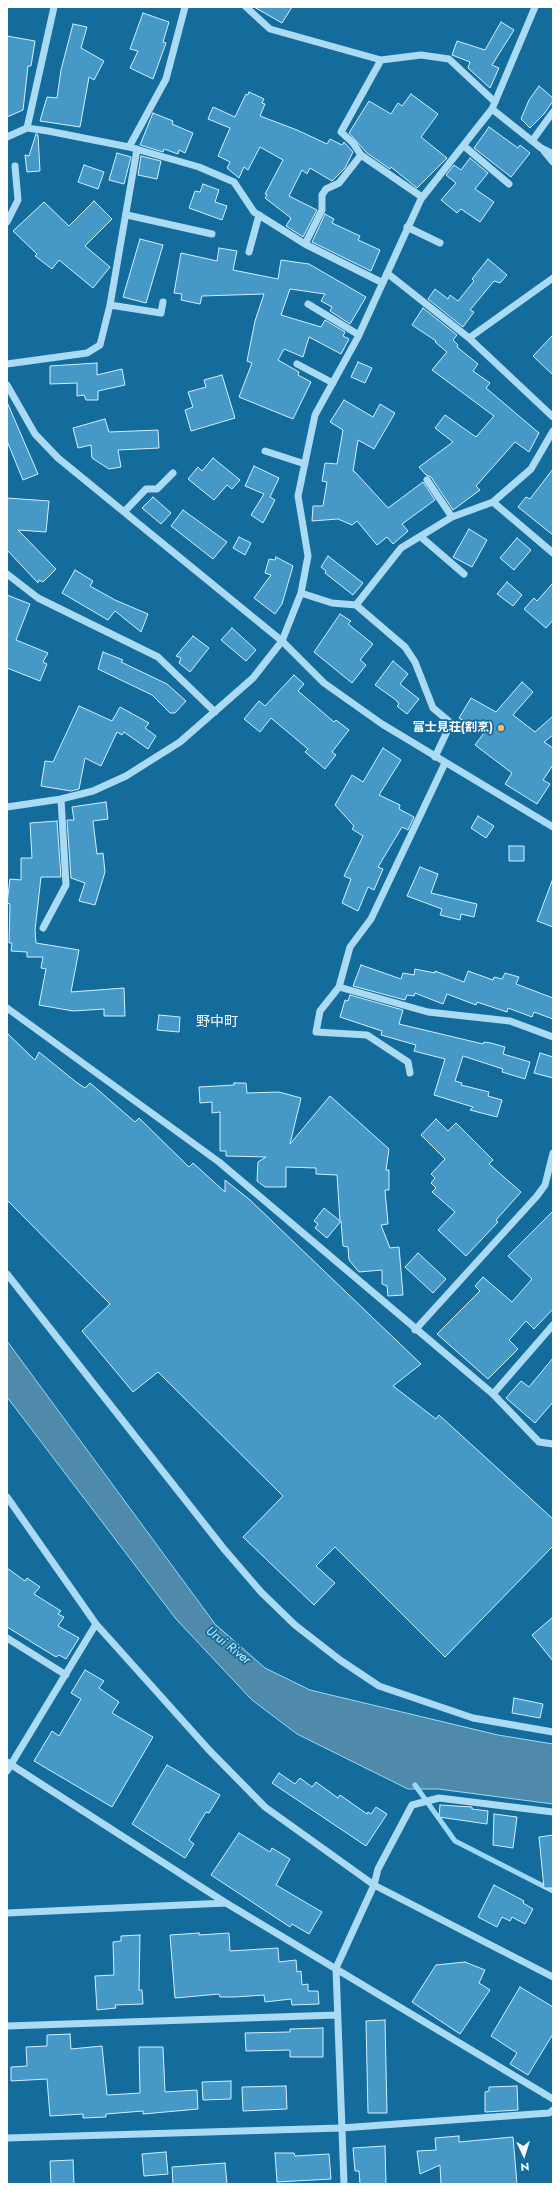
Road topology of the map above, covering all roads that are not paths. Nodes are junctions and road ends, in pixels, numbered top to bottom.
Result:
1 (54, 7) edge
2 (185, 7) edge
3 (246, 7) edge
4 (535, 7) edge
5 (381, 60) junction
6 (495, 102) junction
7 (492, 109) junction
8 (553, 112) edge
9 (27, 128) junction
10 (7, 137) edge
11 (532, 140) junction
12 (464, 146) junction
13 (129, 147) junction
14 (541, 148) junction
15 (137, 150) junction
16 (553, 154) edge
17 (361, 155) junction
18 (553, 162) edge
19 (15, 166) dead end
20 (509, 184) dead end
21 (422, 197) junction
22 (126, 215) junction
23 (259, 215) junction
24 (7, 222) edge
25 (407, 227) junction
26 (212, 234) dead end
27 (440, 243) dead end
28 (305, 244) junction
29 (250, 252) dead end
30 (387, 273) junction
31 (553, 278) edge
32 (383, 283) junction
33 (163, 302) dead end
34 (308, 304) dead end
35 (110, 305) junction
36 (359, 335) junction
37 (469, 338) junction
38 (7, 364) edge
39 (297, 364) dead end
40 (333, 383) junction
41 (7, 385) edge
42 (553, 417) edge
43 (553, 431) edge
44 (265, 451) dead end
45 (305, 464) junction
46 (173, 473) dead end
47 (427, 480) dead end
48 (493, 502) junction
49 (124, 512) junction
50 (452, 517) junction
51 (421, 537) junction
52 (553, 553) edge
53 (7, 574) edge
54 (464, 574) dead end
55 (301, 593) junction
56 (356, 605) junction
57 (282, 641) junction
58 (215, 712) junction
59 (435, 757) junction
60 (445, 763) junction
61 (61, 799) junction
62 (7, 807) edge
63 (553, 827) edge
64 (43, 928) dead end
65 (339, 987) junction
66 (7, 1008) edge
67 (553, 1037) edge
68 (410, 1073) dead end
69 (553, 1153) edge
70 (7, 1274) edge
71 (553, 1325) edge
72 (415, 1330) junction
73 (493, 1394) junction
74 (553, 1444) edge
75 (7, 1497) edge
76 (96, 1624) junction
77 (7, 1638) edge
78 (66, 1675) junction
79 (553, 1732) edge
80 (9, 1763) edge
81 (7, 1771) edge
82 (553, 1812) edge
83 (374, 1885) junction
84 (226, 1902) junction
85 (7, 1913) edge
86 (336, 1968) junction
87 (553, 1977) edge
88 (337, 2015) junction
89 (7, 2026) edge
90 (553, 2099) edge
91 (553, 2110) edge
92 (341, 2128) junction
93 (7, 2138) edge
94 (344, 2184) edge

1 - 9 street
2 - 13 street
3 - 5 street
4 - 6 street
5 - 6 street
5 - 17 street
6 - 7 street
7 - 11 street
7 - 12 street
8 - 11 street
9 - 10 street
9 - 13 street
11 - 14 street
12 - 20 street
12 - 21 street
13 - 15 street
14 - 16 street
14 - 18 street
15 - 22 street
15 - 23 street
17 - 21 street
17 - 28 street
19 - 24 street
21 - 25 street
22 - 26 street
22 - 35 street
23 - 28 street
23 - 29 street
25 - 27 street
25 - 30 street
28 - 32 street
30 - 32 street
30 - 37 street
31 - 37 street
32 - 36 street
33 - 35 street
34 - 36 street
35 - 38 street
36 - 40 street
37 - 42 street
39 - 40 street
40 - 45 street
41 - 49 street
43 - 48 street
44 - 45 street
45 - 55 street
46 - 49 street
47 - 50 street
48 - 50 street
48 - 52 street
49 - 57 street
50 - 51 street
51 - 54 street
51 - 56 street
53 - 58 street
55 - 56 street
55 - 57 street
56 - 59 street
57 - 58 street
57 - 59 street
58 - 61 street
59 - 60 street
60 - 63 street
60 - 65 street
61 - 62 street
61 - 64 street
65 - 67 street
65 - 68 street
66 - 72 street
69 - 72 street
70 - 79 street
71 - 73 street
72 - 73 street
73 - 74 street
75 - 76 street
76 - 78 street
76 - 83 street
77 - 78 street
78 - 80 street
80 - 81 street
80 - 84 street
82 - 83 street
83 - 86 street
83 - 87 street
84 - 85 street
84 - 86 street
86 - 88 street
86 - 90 street
88 - 89 street
88 - 92 street
91 - 92 street
92 - 93 street
92 - 94 street

